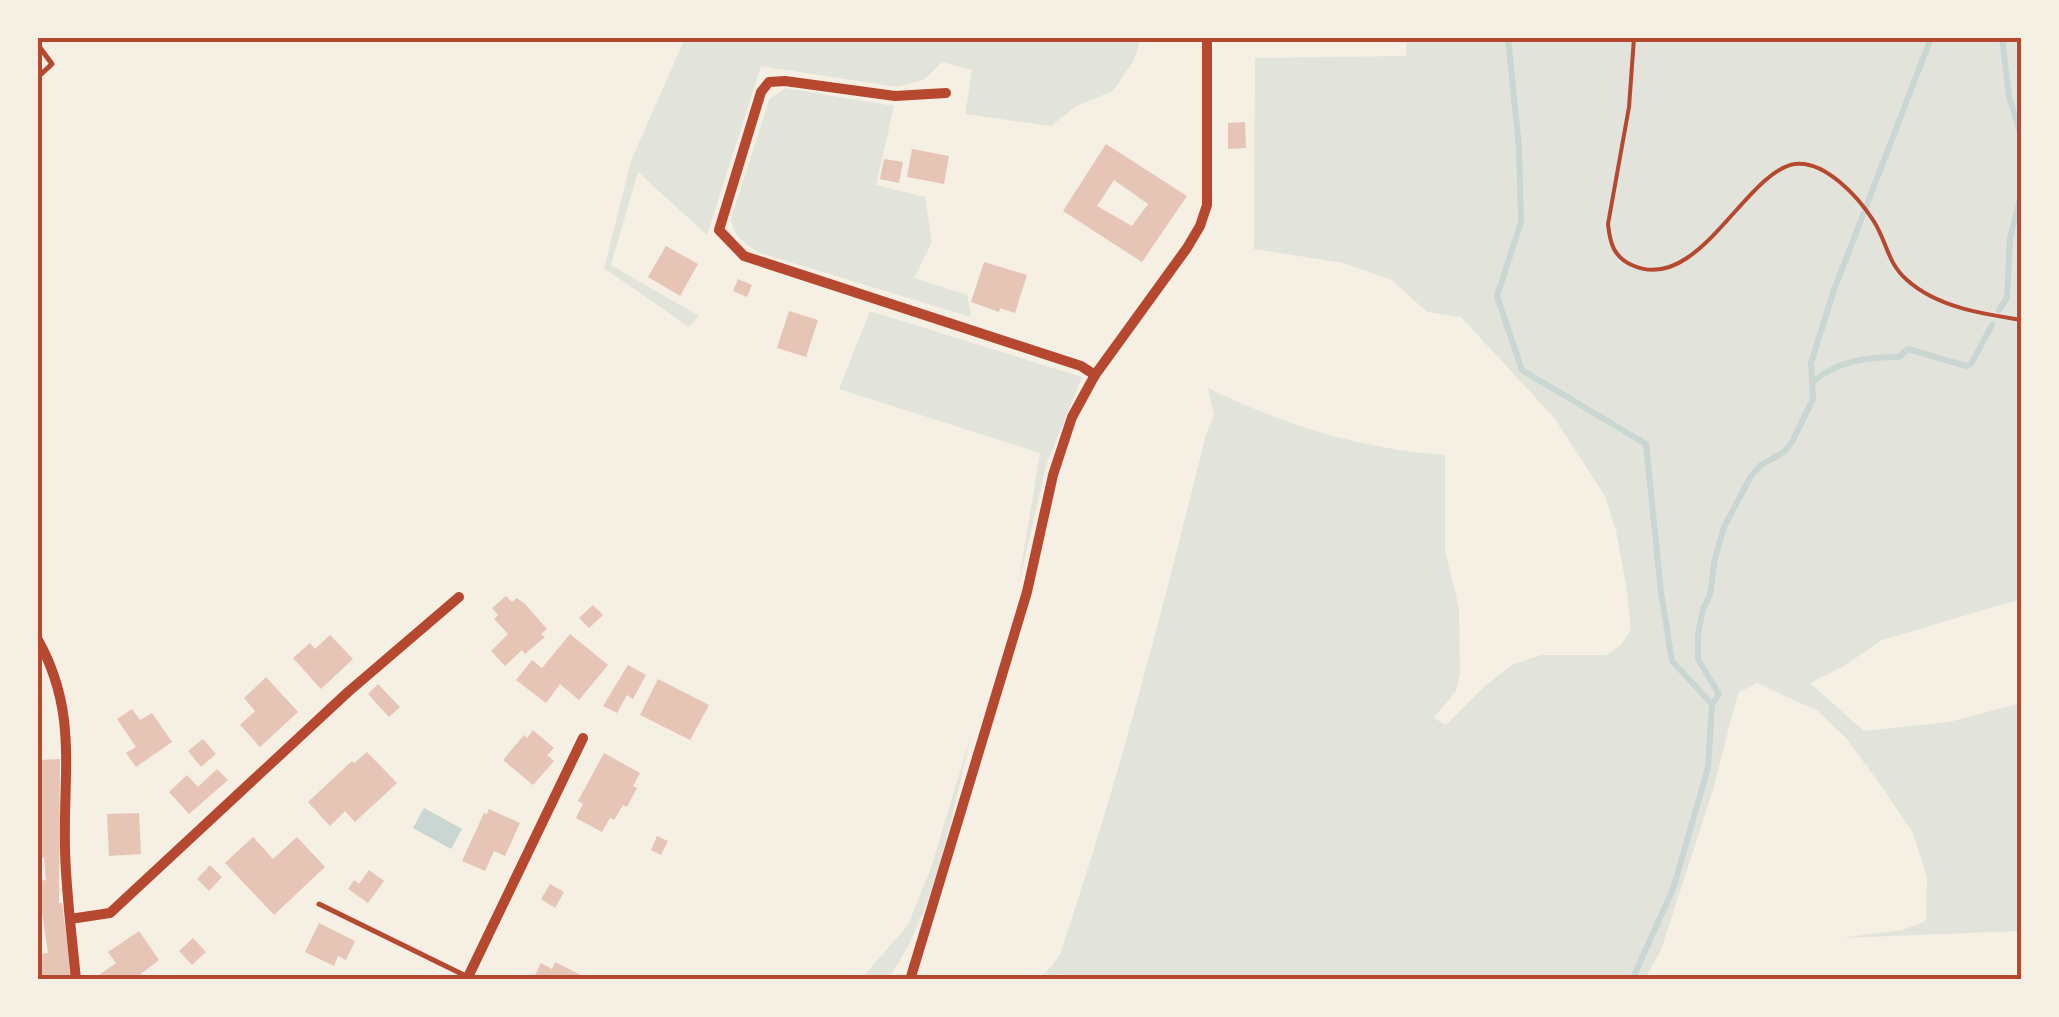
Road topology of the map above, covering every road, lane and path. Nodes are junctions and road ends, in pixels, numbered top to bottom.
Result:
1 (1207, 38) edge
2 (1634, 38) edge
3 (38, 45) edge
4 (38, 77) edge
5 (946, 93) dead end
6 (2022, 320) edge
7 (1095, 376) junction
8 (459, 597) dead end
9 (38, 640) edge
10 (583, 738) dead end
11 (319, 904) dead end
12 (70, 920) junction
13 (470, 978) edge
14 (76, 980) edge
15 (910, 980) edge

1 - 7 street
2 - 6 path
3 - 4 lane
5 - 7 street
7 - 15 street
8 - 12 street
9 - 12 street
10 - 13 street
11 - 13 lane
12 - 14 street

